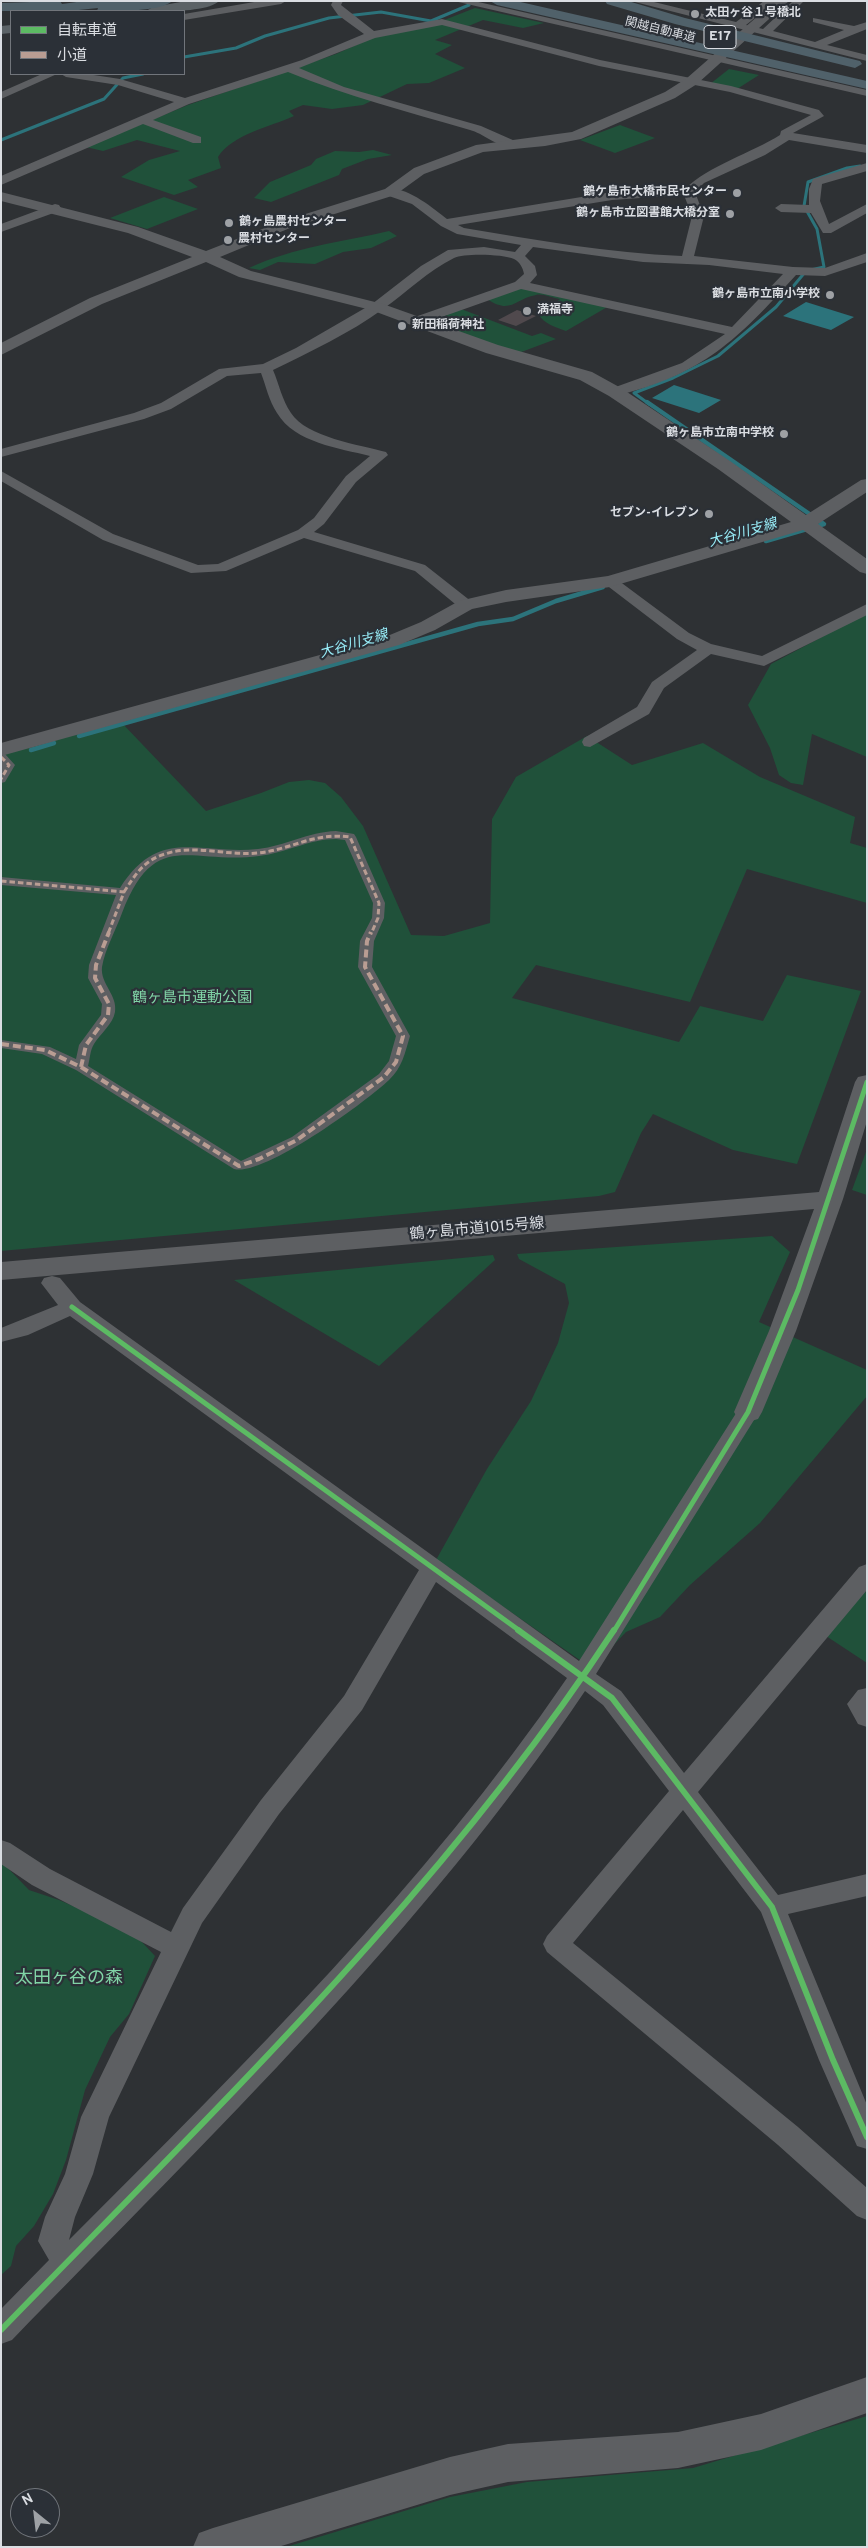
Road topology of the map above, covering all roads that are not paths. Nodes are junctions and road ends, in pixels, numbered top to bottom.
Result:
1 (20, 1) edge
2 (78, 1) edge
3 (120, 1) edge
4 (166, 1) edge
5 (212, 1) edge
6 (281, 1) edge
7 (338, 1) edge
8 (459, 1) edge
9 (498, 1) edge
10 (540, 1) edge
11 (636, 1) edge
12 (771, 1) edge
13 (783, 1) edge
14 (799, 1) edge
15 (1, 3) edge
16 (607, 5) edge
17 (1, 7) edge
18 (45, 10) edge
19 (100, 10) edge
20 (159, 10) edge
21 (712, 10) dead end
22 (185, 17) edge
23 (817, 20) dead end
24 (864, 20) edge
25 (719, 22) junction
26 (738, 26) junction
27 (763, 26) junction
28 (794, 29) dead end
29 (854, 30) junction
30 (372, 35) junction
31 (833, 38) junction
32 (851, 42) dead end
33 (816, 45) junction
34 (704, 55) junction
35 (867, 58) edge
36 (867, 66) edge
37 (289, 68) junction
38 (867, 72) edge
39 (49, 75) edge
40 (73, 75) edge
41 (691, 77) junction
42 (867, 81) edge
43 (867, 85) edge
44 (867, 93) edge
45 (1, 96) edge
46 (185, 102) junction
47 (142, 120) junction
48 (787, 136) junction
49 (196, 140) dead end
50 (511, 144) junction
51 (864, 147) edge
52 (867, 167) edge
53 (1, 181) edge
54 (689, 191) junction
55 (390, 192) junction
56 (1, 196) edge
57 (55, 208) junction
58 (781, 208) dead end
59 (867, 208) edge
60 (815, 210) junction
61 (445, 223) junction
62 (1, 228) edge
63 (530, 243) junction
64 (205, 256) junction
65 (518, 256) junction
66 (867, 256) edge
67 (687, 260) junction
68 (793, 271) junction
69 (520, 285) junction
70 (378, 307) junction
71 (417, 321) junction
72 (735, 332) junction
73 (1, 350) edge
74 (266, 368) junction
75 (615, 392) junction
76 (1, 452) edge
77 (1, 474) edge
78 (867, 484) edge
79 (811, 520) junction
80 (303, 533) junction
81 (867, 568) edge
82 (610, 581) junction
83 (466, 606) junction
84 (867, 609) edge
85 (706, 648) junction
86 (590, 742) dead end
87 (1, 750) edge
88 (1, 757) edge
89 (1, 779) edge
90 (1, 881) edge
91 (124, 892) junction
92 (1, 1044) edge
93 (81, 1067) junction
94 (867, 1082) edge
95 (827, 1208) junction
96 (1, 1271) edge
97 (52, 1283) junction
98 (1, 1288) edge
99 (72, 1307) junction
100 (1, 1335) edge
101 (748, 1412) joint
102 (432, 1568) junction
103 (864, 1581) edge
104 (583, 1677) junction
105 (867, 1697) edge
106 (867, 1717) edge
107 (683, 1792) junction
108 (1, 1850) edge
109 (867, 1885) edge
110 (772, 1907) junction
111 (176, 1947) junction
112 (867, 2137) edge
113 (867, 2207) edge
114 (70, 2260) junction
115 (1, 2330) edge
116 (867, 2395) edge
117 (224, 2545) edge

1 - 15 highway
2 - 17 highway
3 - 18 highway
4 - 19 highway
5 - 20 main road
6 - 22 street
7 - 30 street
8 - 34 street
9 - 43 highway
10 - 42 highway, 関越自動車道 / E17
11 - 25 street
12 - 26 street
13 - 27 street
14 - 27 street
16 - 36 highway
16 - 38 highway, 関越自動車道 / E17
21 - 25 street
23 - 29 street
24 - 29 street
25 - 26 street
26 - 27 street
27 - 33 street
27 - 41 street
28 - 31 street
29 - 31 street
30 - 37 street
30 - 41 street
31 - 32 street
31 - 33 street
33 - 35 street
34 - 41 street
34 - 44 street
37 - 46 street
37 - 50 street
39 - 45 street
40 - 46 street
41 - 48 street
41 - 50 street
46 - 47 street
47 - 49 street
47 - 53 street
48 - 51 street
48 - 54 street
50 - 55 street
52 - 60 street
54 - 61 street
54 - 67 street
55 - 61 street
55 - 64 street
56 - 57 street
57 - 62 street
57 - 64 street
58 - 60 street
59 - 60 street
61 - 63 street
63 - 65 street
63 - 67 street
64 - 70 street
64 - 73 street
65 - 69 street
65 - 70 street
66 - 68 street
67 - 68 street
68 - 72 street
69 - 71 street
69 - 72 street
70 - 71 street
70 - 74 street
71 - 75 street
72 - 75 street
74 - 76 street
74 - 80 street
75 - 79 street
77 - 80 street
78 - 79 street
79 - 81 street
79 - 82 street
80 - 83 street
82 - 83 street
82 - 85 street
83 - 87 street
84 - 85 street
85 - 86 street
88 - 89 street
90 - 91 street
91 - 93 street
91 - 93 street
92 - 93 street
94 - 95 street
95 - 96 street, 鶴ヶ島市道1015号線
95 - 97 street, 鶴ヶ島市道1015号線
95 - 101 street
97 - 98 street, 鶴ヶ島市道1015号線
97 - 99 street
99 - 100 street
99 - 102 street
101 - 104 street
102 - 104 street
102 - 111 street
103 - 107 street
104 - 107 street
104 - 114 street
105 - 106 street
107 - 110 street
107 - 113 street
108 - 111 street
109 - 110 street
110 - 112 street
111 - 114 street
114 - 115 street
116 - 117 street

